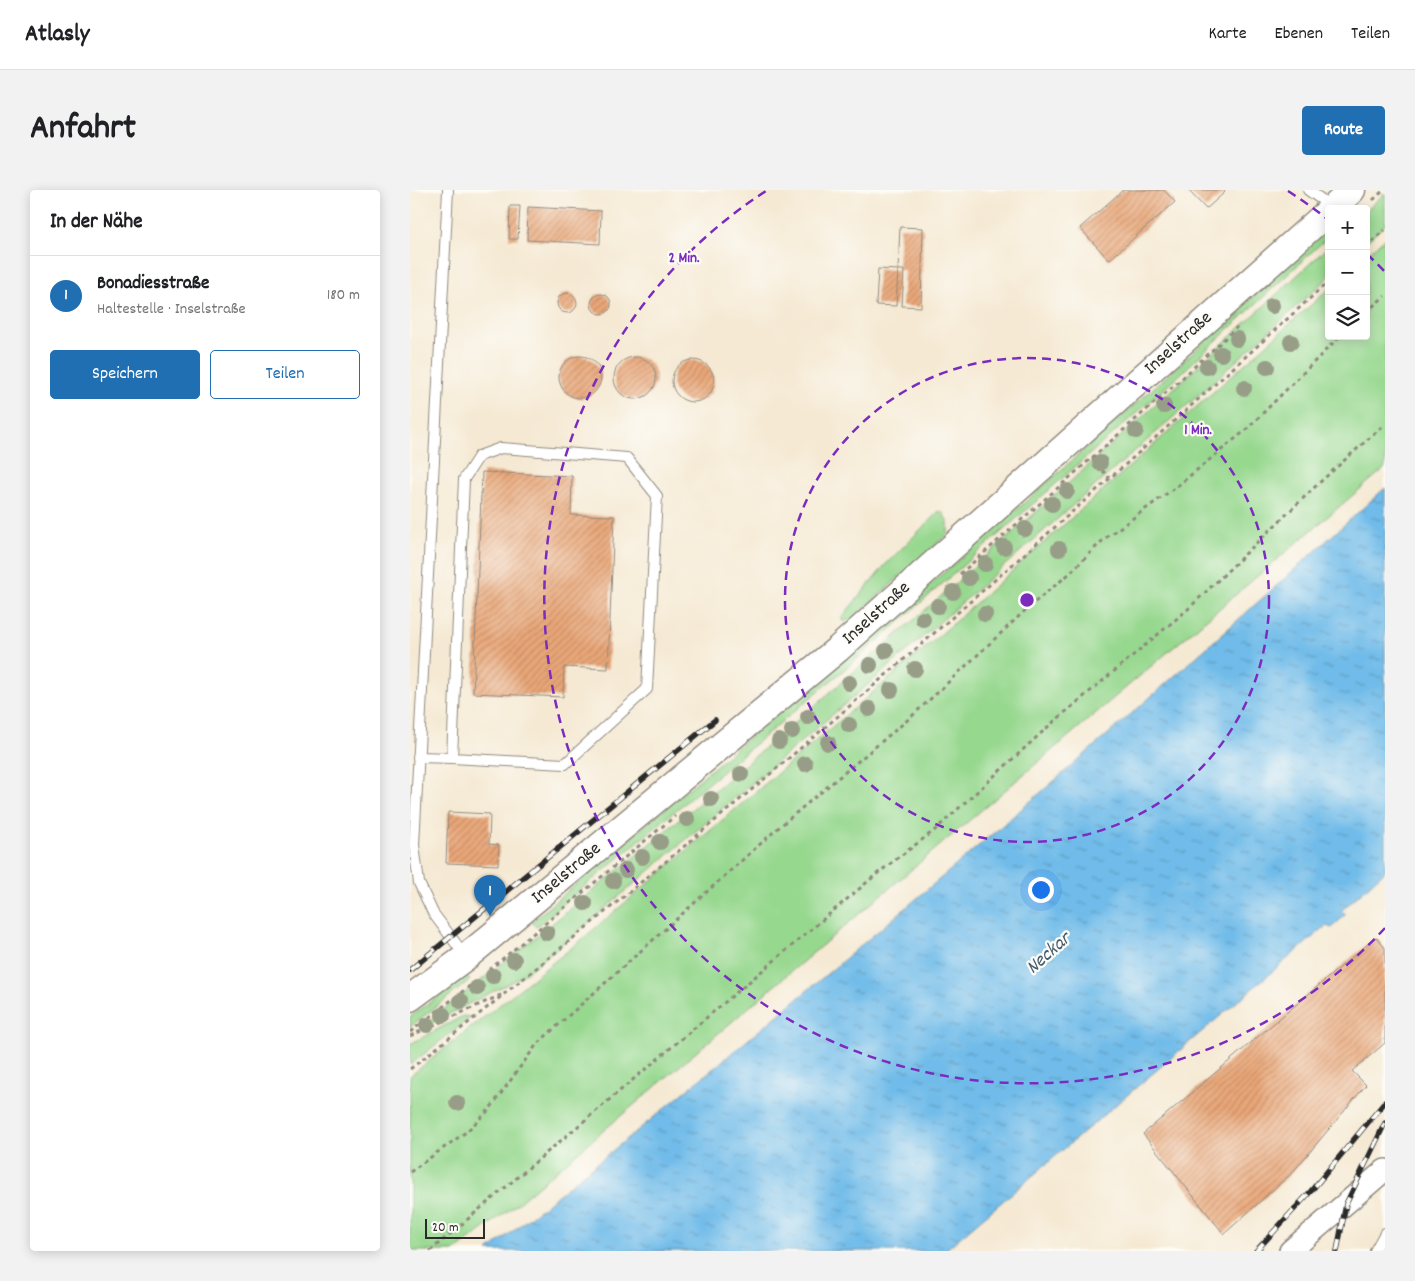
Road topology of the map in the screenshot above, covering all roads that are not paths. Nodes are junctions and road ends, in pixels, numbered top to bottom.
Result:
1 (448, 190) edge
2 (1308, 190) edge
3 (1352, 190) edge
4 (1326, 205) edge
5 (1335, 205) edge
6 (1325, 214) edge
7 (418, 757) junction
8 (452, 758) junction
9 (466, 958) junction
10 (410, 998) edge
11 (1385, 1170) edge
12 (1385, 1233) edge
13 (1290, 1251) edge
14 (1375, 1251) edge

1 - 7 lane
2 - 4 lane
3 - 5 street, Inselstraße
6 - 9 street, Inselstraße
7 - 8 lane
7 - 9 lane
8 - 8 lane
9 - 10 street, Inselstraße
11 - 13 street
12 - 14 lane

